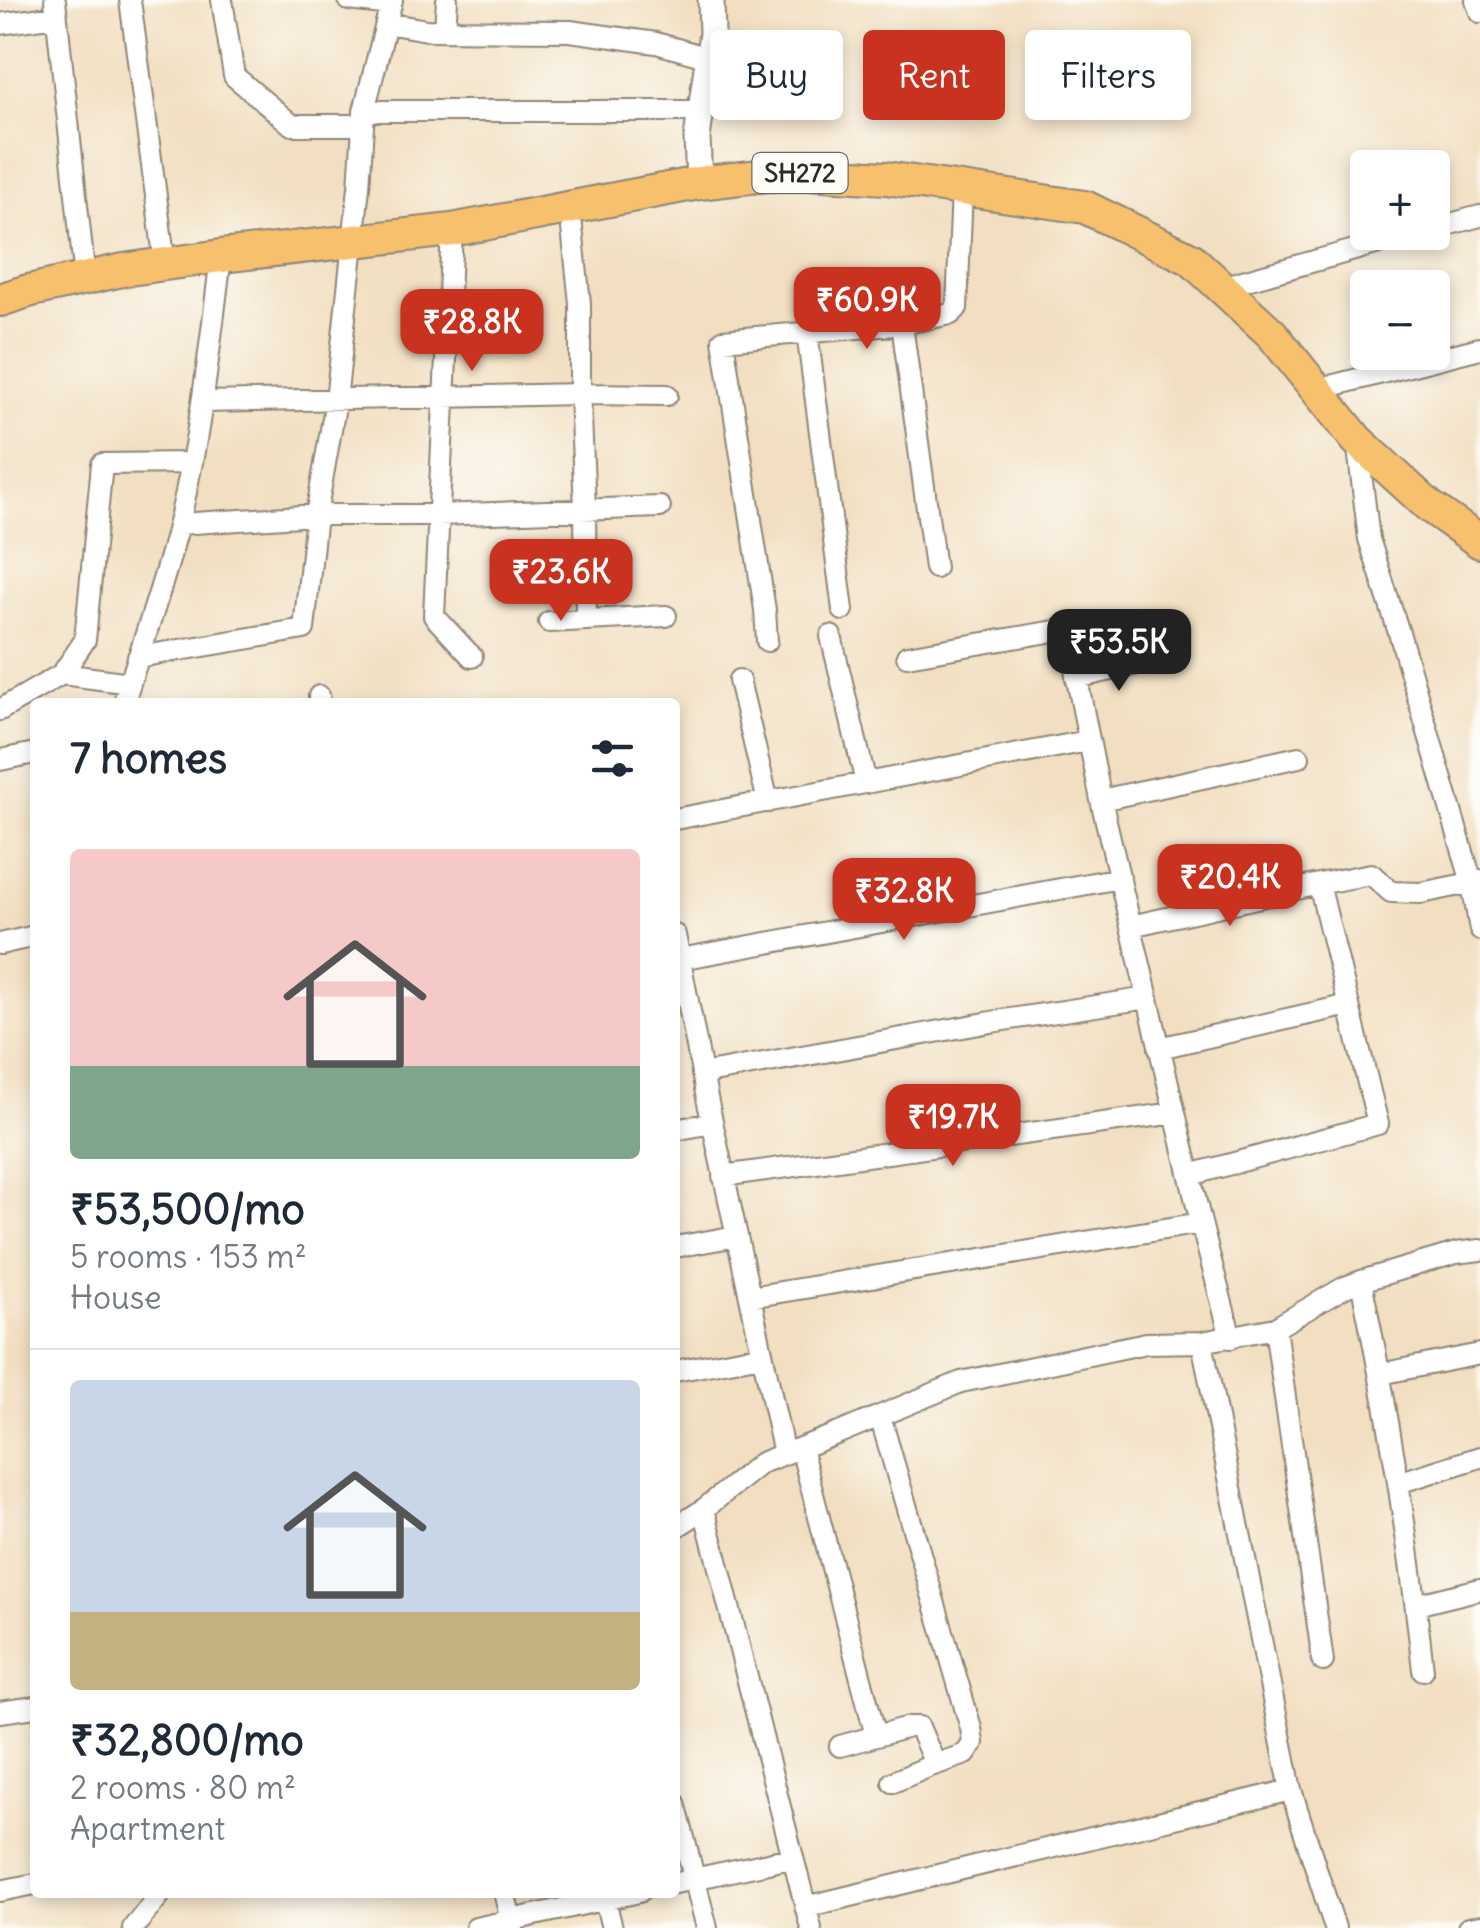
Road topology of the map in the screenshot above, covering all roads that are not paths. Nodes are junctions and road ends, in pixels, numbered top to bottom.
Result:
1 (130, 0) edge
2 (223, 0) edge
3 (348, 0) edge
4 (447, 0) edge
5 (711, 0) edge
6 (1476, 0) edge
7 (56, 8) edge
8 (390, 9) edge
9 (1480, 12) edge
10 (0, 24) edge
11 (445, 30) junction
12 (709, 58) junction
13 (701, 111) junction
14 (363, 118) junction
15 (699, 183) junction
16 (962, 190) junction
17 (570, 209) junction
18 (1480, 216) edge
19 (1450, 224) edge
20 (452, 230) junction
21 (352, 241) junction
22 (1354, 250) edge
23 (220, 256) junction
24 (165, 264) junction
25 (84, 278) junction
26 (1221, 287) junction
27 (0, 300) edge
28 (902, 324) junction
29 (807, 332) junction
30 (1480, 348) edge
31 (1316, 390) junction
32 (580, 394) junction
33 (667, 396) dead end
34 (446, 397) junction
35 (336, 401) junction
36 (203, 402) junction
37 (1357, 440) junction
38 (191, 463) junction
39 (660, 507) dead end
40 (585, 509) junction
41 (316, 515) junction
42 (438, 515) junction
43 (179, 524) junction
44 (1480, 542) edge
45 (936, 568) dead end
46 (843, 610) dead end
47 (666, 616) dead end
48 (586, 620) junction
49 (549, 622) dead end
50 (831, 636) dead end
51 (767, 641) dead end
52 (907, 656) dead end
53 (472, 657) dead end
54 (138, 658) junction
55 (1151, 661) dead end
56 (62, 674) junction
57 (1076, 678) junction
58 (739, 680) dead end
59 (127, 693) edge
60 (0, 710) edge
61 (1088, 741) junction
62 (30, 754) edge
63 (1299, 757) dead end
64 (0, 760) edge
65 (866, 784) junction
66 (1101, 800) junction
67 (768, 802) junction
68 (680, 819) edge
69 (1120, 878) junction
70 (1476, 882) edge
71 (1319, 884) junction
72 (1131, 926) junction
73 (1480, 930) edge
74 (30, 937) edge
75 (0, 944) edge
76 (680, 959) joint
77 (1148, 998) junction
78 (1349, 1004) junction
79 (685, 1043) edge
80 (1159, 1048) junction
81 (702, 1074) junction
82 (1175, 1113) junction
83 (712, 1123) junction
84 (680, 1129) edge
85 (1190, 1175) junction
86 (724, 1176) junction
87 (1201, 1222) junction
88 (736, 1236) junction
89 (680, 1246) edge
90 (1480, 1250) edge
91 (1361, 1282) junction
92 (750, 1297) junction
93 (1275, 1328) junction
94 (1230, 1338) junction
95 (1202, 1342) junction
96 (1480, 1354) edge
97 (762, 1355) junction
98 (680, 1371) edge
99 (1380, 1374) junction
100 (880, 1416) junction
101 (792, 1451) junction
102 (1480, 1457) edge
103 (1398, 1483) junction
104 (704, 1508) junction
105 (680, 1525) edge
106 (1480, 1589) edge
107 (1416, 1605) junction
108 (1323, 1661) dead end
109 (1423, 1670) dead end
110 (30, 1708) edge
111 (0, 1712) edge
112 (876, 1736) junction
113 (840, 1746) dead end
114 (935, 1764) junction
115 (894, 1782) dead end
116 (1291, 1790) junction
117 (680, 1846) edge
118 (792, 1858) junction
119 (684, 1881) edge
120 (30, 1885) edge
121 (0, 1891) edge
122 (157, 1898) edge
123 (506, 1898) edge
124 (601, 1898) edge
125 (604, 1898) edge
126 (805, 1907) junction
127 (512, 1924) edge
128 (1480, 1926) edge
129 (133, 1928) edge
130 (476, 1928) edge
131 (612, 1928) edge
132 (708, 1928) edge
133 (811, 1928) edge
134 (1335, 1928) edge
135 (1468, 1928) edge

1 - 24 street
2 - 14 street
3 - 8 street
4 - 11 street
5 - 12 street
6 - 9 street
7 - 10 street
7 - 25 street
8 - 11 street
8 - 14 street
11 - 12 street
12 - 13 street
13 - 14 street
13 - 15 street
14 - 21 street
15 - 16 main road, SH272
15 - 17 main road, SH272
16 - 26 main road, SH272
16 - 28 street
17 - 20 main road, SH272
17 - 32 street
18 - 19 street
20 - 21 main road, SH272
20 - 34 street
21 - 23 main road, SH272
21 - 35 street
22 - 26 street
23 - 24 main road, SH272
23 - 36 street
24 - 25 main road, SH272
25 - 27 main road, SH272
26 - 31 main road, SH272
28 - 29 street
28 - 45 street
29 - 46 street
29 - 51 street
30 - 31 street
31 - 37 main road, SH272
32 - 33 street
32 - 34 street
32 - 40 street
34 - 35 street
34 - 42 street
35 - 36 street
35 - 41 street
36 - 38 street
37 - 44 main road, SH272
37 - 70 street
38 - 43 street
38 - 56 street
39 - 40 street
40 - 42 street
40 - 48 street
41 - 42 street
41 - 43 street
41 - 54 street
42 - 53 street
43 - 54 street
47 - 48 street
48 - 49 street
50 - 65 street
52 - 57 street
54 - 59 street
55 - 57 street
56 - 59 street
56 - 60 street
57 - 61 street
58 - 67 street
61 - 65 street
61 - 66 street
62 - 64 street
63 - 66 street
65 - 67 street
66 - 69 street
67 - 68 street
69 - 72 street
69 - 76 street
70 - 71 street
70 - 73 street
71 - 72 street
71 - 78 street
72 - 77 street
74 - 75 street
76 - 79 street
77 - 80 street
77 - 81 street
78 - 80 street
78 - 85 street
79 - 81 street
80 - 82 street
81 - 83 street
82 - 85 street
82 - 86 street
83 - 84 street
83 - 86 street
85 - 87 street
86 - 88 street
87 - 92 street
87 - 94 street
88 - 89 street
88 - 92 street
90 - 91 street
91 - 93 street
91 - 99 street
92 - 97 street
93 - 94 street
93 - 108 street
94 - 95 street
95 - 100 street
95 - 116 street
96 - 99 street
97 - 98 street
97 - 101 street
99 - 103 street
100 - 101 street
100 - 114 street
101 - 104 street
101 - 112 street
102 - 103 street
103 - 107 street
104 - 105 street
104 - 118 street
106 - 107 street
107 - 109 street
110 - 111 street
112 - 113 street
112 - 114 street
114 - 115 street
116 - 126 street
116 - 134 street
117 - 119 street
118 - 119 street
118 - 126 street
119 - 132 street
120 - 121 street
122 - 129 street
123 - 127 street
124 - 127 street
125 - 131 street
126 - 133 street
127 - 130 street
128 - 135 street

